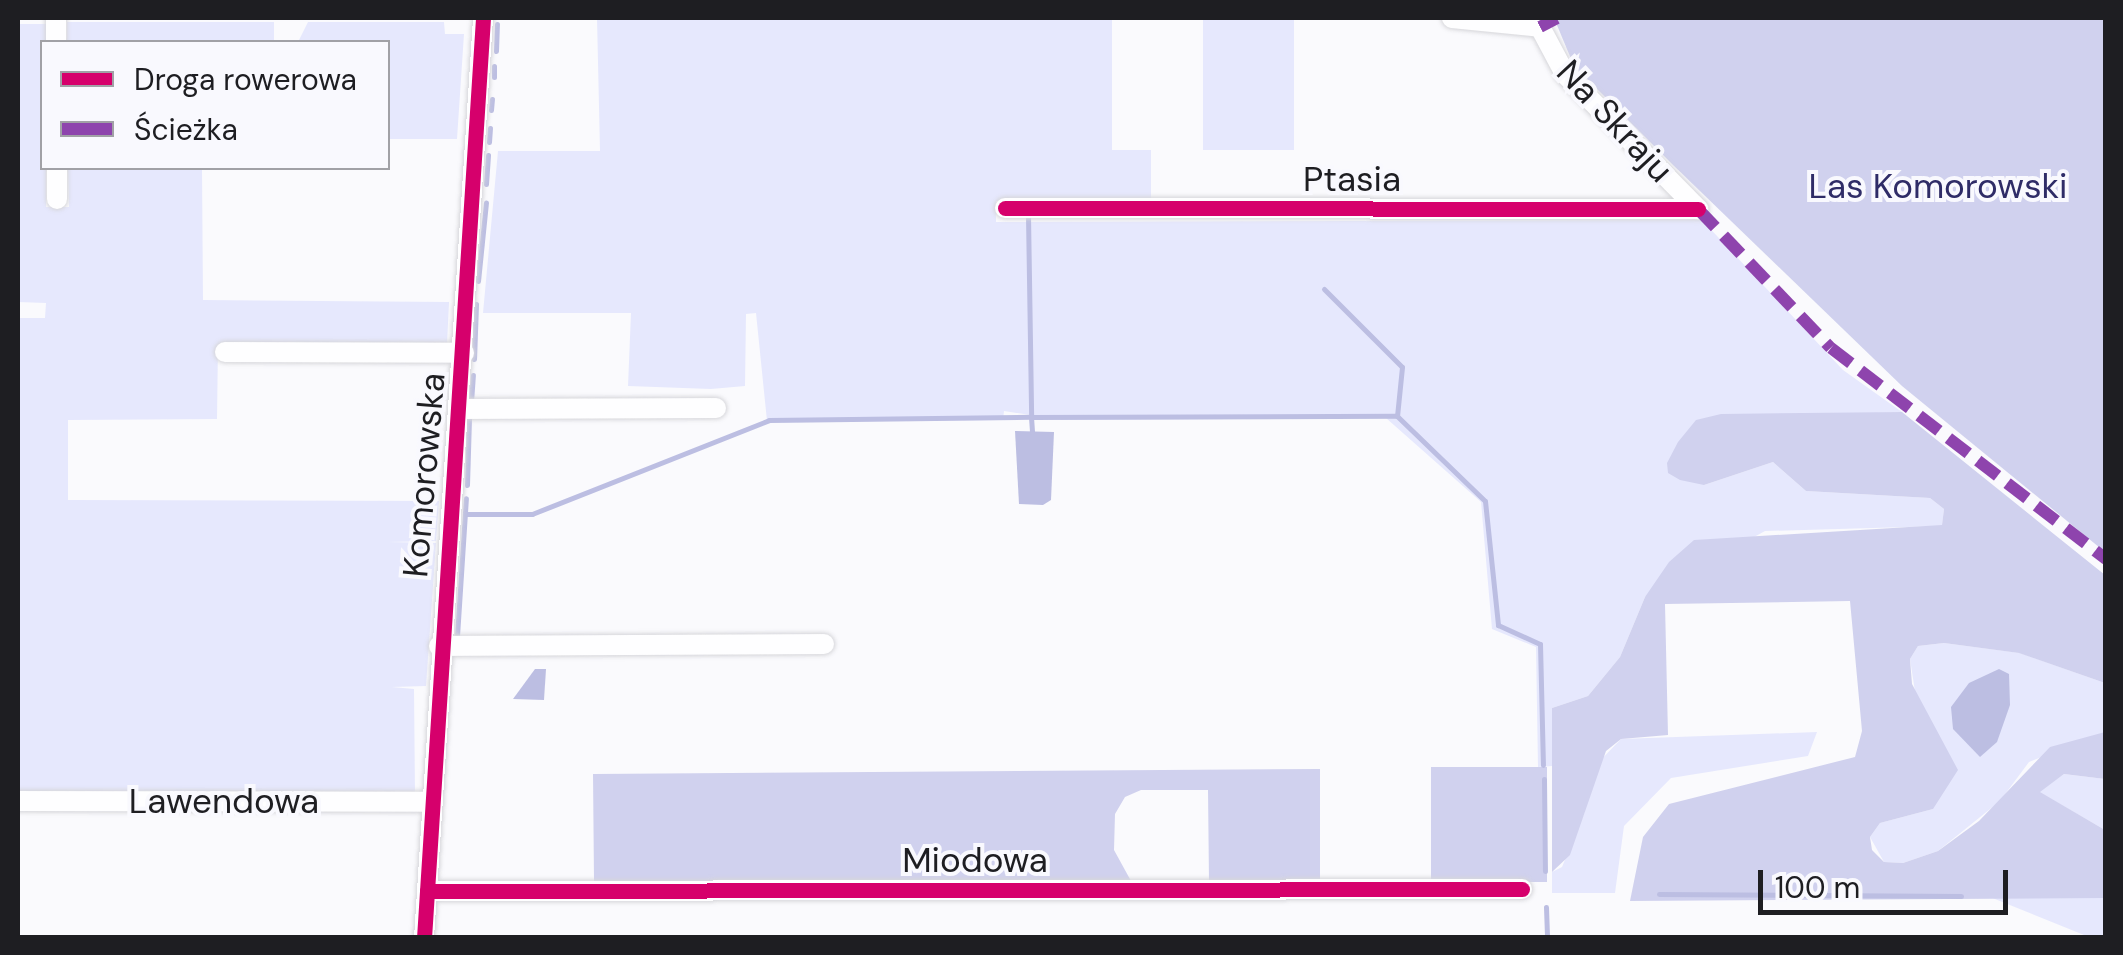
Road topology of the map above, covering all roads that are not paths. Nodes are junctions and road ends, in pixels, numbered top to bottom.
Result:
1 (483, 18) edge
2 (1452, 18) edge
3 (57, 170) edge
4 (58, 199) dead end
5 (1005, 208) dead end
6 (1698, 209) joint
7 (225, 352) dead end
8 (464, 353) junction
9 (716, 408) dead end
10 (460, 409) junction
11 (824, 644) dead end
12 (439, 646) junction
13 (18, 801) edge
14 (430, 802) junction
15 (1522, 890) dead end
16 (427, 891) junction
17 (424, 938) edge

1 - 8 street, Komorowska
2 - 6 street, Na Skraju
3 - 4 street
5 - 6 street, Ptasia
7 - 8 street
8 - 10 street, Komorowska
9 - 10 street
10 - 12 street, Komorowska
11 - 12 street
12 - 14 street, Komorowska
13 - 14 street, Lawendowa
14 - 16 street, Komorowska
15 - 16 street, Miodowa
16 - 17 street, Komorowska

